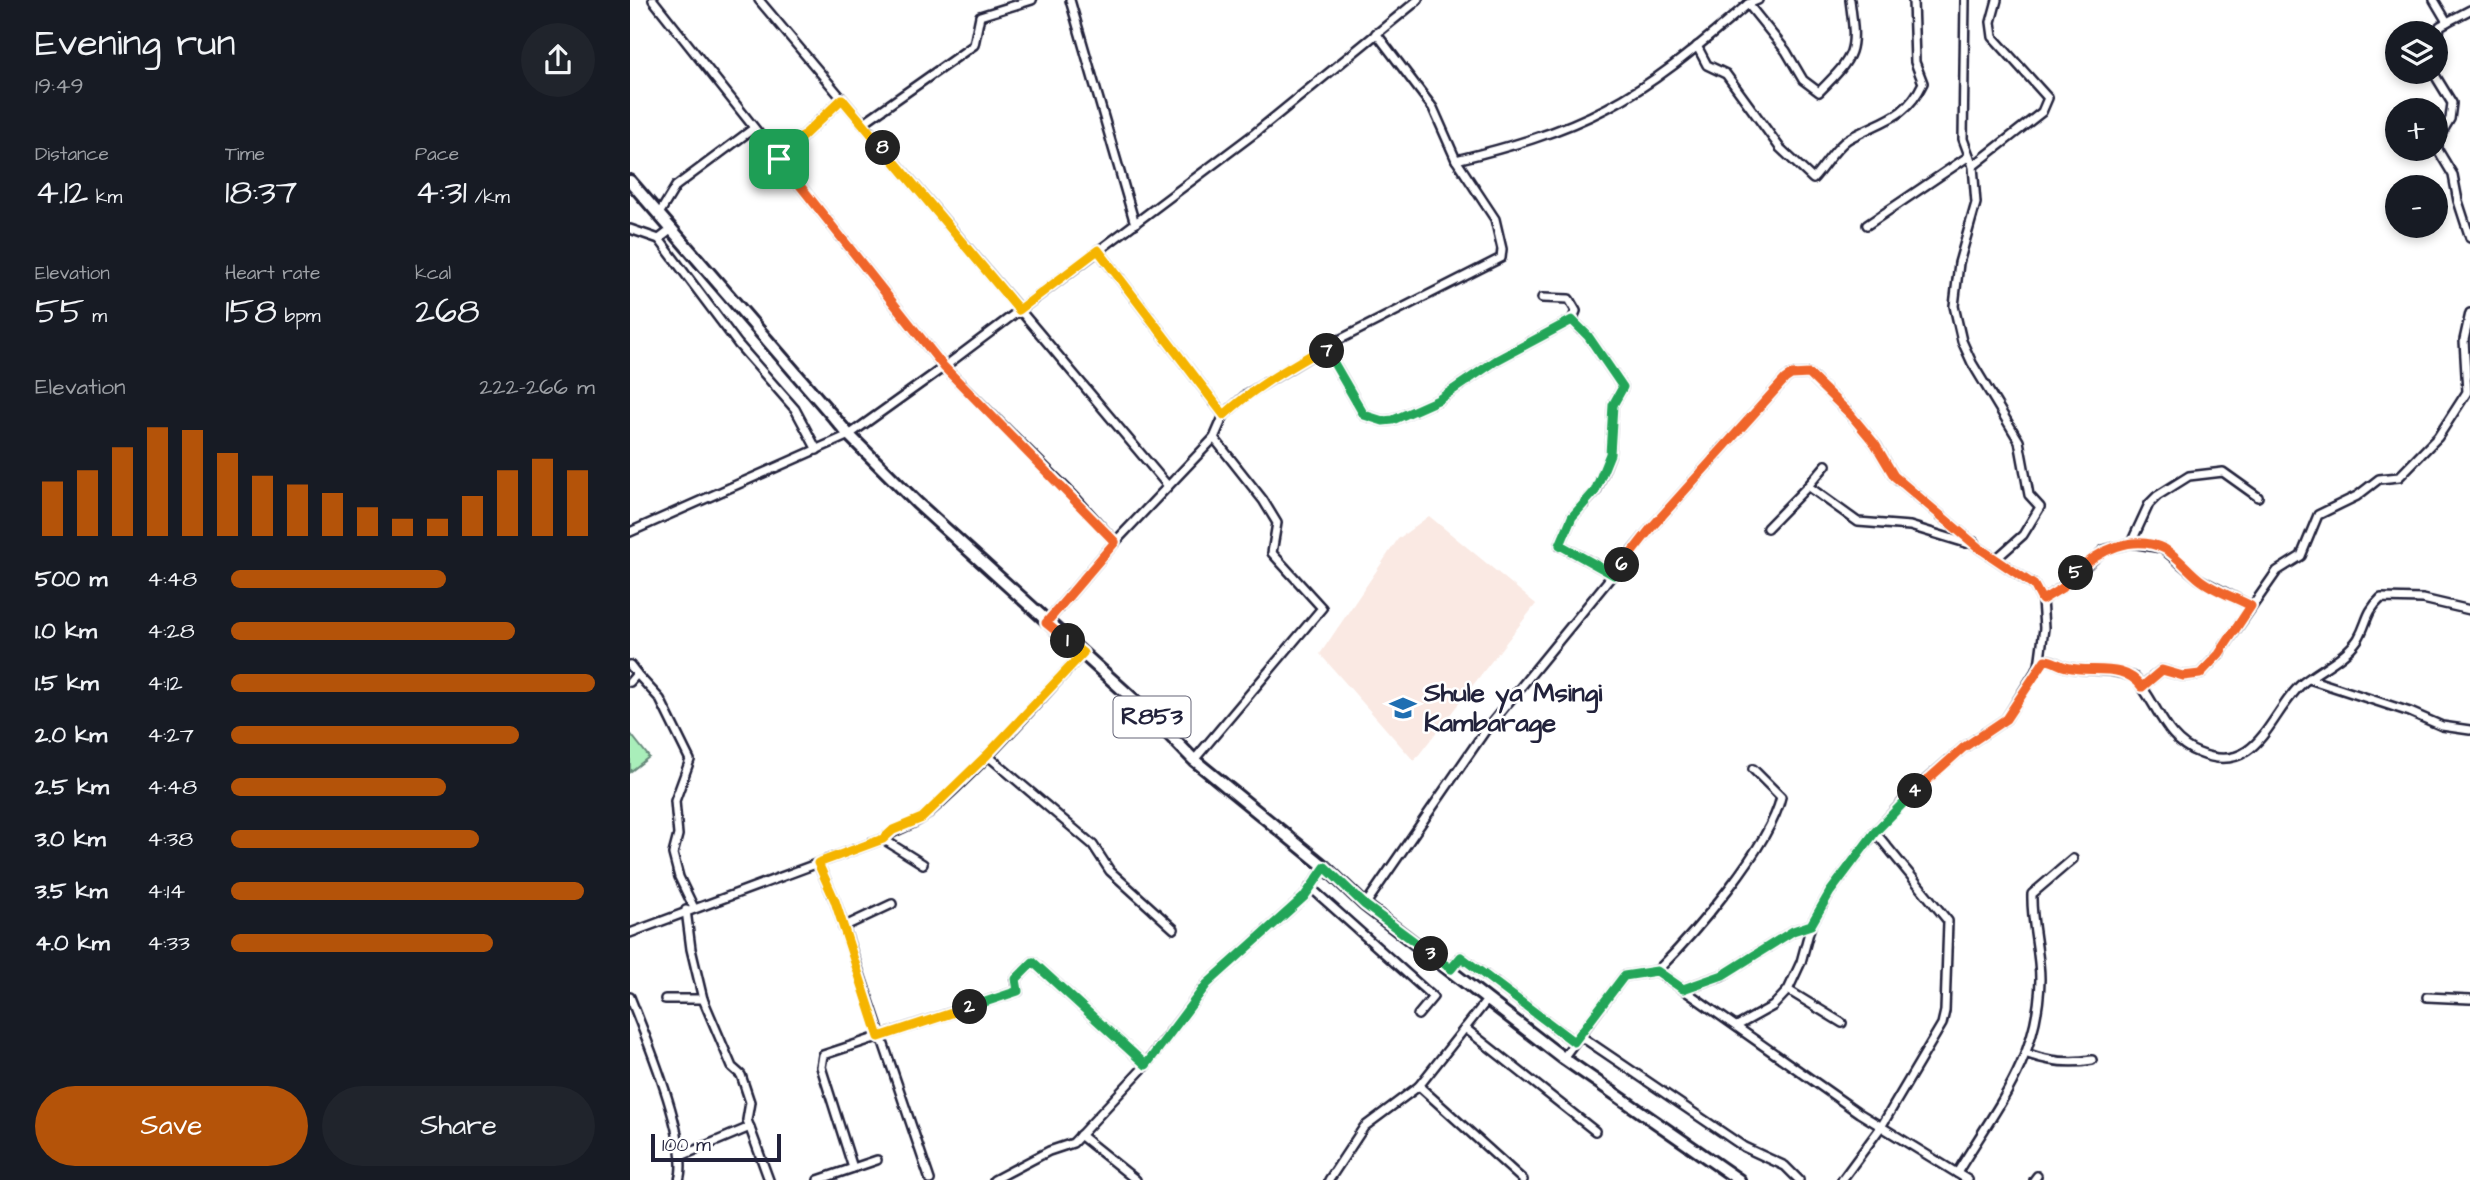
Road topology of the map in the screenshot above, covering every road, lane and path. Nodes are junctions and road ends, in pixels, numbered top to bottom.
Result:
1 (653, 0) edge
2 (1032, 0) edge
3 (1070, 0) edge
4 (1418, 0) edge
5 (1758, 0) edge
6 (1850, 0) edge
7 (1913, 0) edge
8 (1965, 0) edge
9 (1997, 0) edge
10 (2434, 0) edge
11 (761, 1) edge
12 (1748, 4) junction
13 (2470, 10) edge
14 (2446, 21) edge
15 (2448, 21) edge
16 (1376, 33) junction
17 (1696, 46) junction
18 (2440, 84) edge
19 (842, 99) junction
20 (863, 123) junction
21 (754, 128) junction
22 (1969, 156) junction
23 (779, 159) junction
24 (1456, 160) junction
25 (1973, 166) junction
26 (630, 181) edge
27 (659, 214) junction
28 (1136, 224) junction
29 (1867, 225) dead end
30 (630, 229) edge
31 (672, 229) junction
32 (2470, 238) edge
33 (659, 239) junction
34 (1098, 250) junction
35 (1542, 298) dead end
36 (1019, 310) junction
37 (2470, 313) edge
38 (1572, 320) junction
39 (1325, 347) junction
40 (944, 367) junction
41 (1224, 415) junction
42 (849, 435) junction
43 (1214, 438) junction
44 (817, 450) junction
45 (1826, 465) dead end
46 (1168, 486) junction
47 (1808, 486) junction
48 (2258, 497) dead end
49 (1767, 528) dead end
50 (630, 532) edge
51 (1974, 541) junction
52 (1115, 542) junction
53 (2131, 543) junction
54 (1996, 559) junction
55 (1614, 575) junction
56 (2042, 600) junction
57 (2251, 606) junction
58 (2470, 610) edge
59 (1046, 623) junction
60 (1083, 653) junction
61 (630, 665) edge
62 (2039, 666) junction
63 (637, 674) junction
64 (2309, 680) junction
65 (630, 682) edge
66 (2142, 687) junction
67 (2470, 730) edge
68 (987, 755) junction
69 (1194, 760) junction
70 (1753, 769) dead end
71 (1875, 832) junction
72 (883, 839) junction
73 (2073, 859) dead end
74 (818, 863) junction
75 (923, 864) dead end
76 (1325, 867) junction
77 (1310, 887) junction
78 (892, 904) dead end
79 (1365, 905) junction
80 (690, 909) junction
81 (1811, 925) junction
82 (843, 927) junction
83 (1174, 929) dead end
84 (630, 933) edge
85 (1451, 969) junction
86 (1657, 971) junction
87 (1683, 989) junction
88 (1788, 990) junction
89 (2427, 997) dead end
90 (630, 998) edge
91 (665, 999) dead end
92 (703, 999) junction
93 (1489, 999) junction
94 (2470, 999) edge
95 (1419, 1015) dead end
96 (1842, 1023) dead end
97 (1737, 1026) junction
98 (1465, 1028) junction
99 (1579, 1035) junction
100 (879, 1037) junction
101 (1574, 1042) junction
102 (2028, 1054) junction
103 (1563, 1058) junction
104 (2092, 1060) dead end
105 (1146, 1065) junction
106 (1419, 1086) junction
107 (750, 1127) junction
108 (1881, 1127) junction
109 (1595, 1131) dead end
110 (1080, 1135) junction
111 (681, 1156) junction
112 (877, 1160) dead end
113 (853, 1168) junction
114 (1957, 1173) junction
115 (679, 1180) edge
116 (769, 1180) edge
117 (818, 1180) edge
118 (930, 1180) edge
119 (994, 1180) edge
120 (1136, 1180) edge
121 (1329, 1180) edge
122 (1522, 1180) edge
123 (1739, 1180) edge
124 (1799, 1180) edge
125 (1842, 1180) edge
126 (1968, 1180) edge

1 - 21 street
2 - 20 street
3 - 28 street
4 - 16 street
5 - 12 street
6 - 12 street
7 - 17 street
8 - 22 street
9 - 25 street
10 - 14 street
11 - 19 street
12 - 17 street
13 - 15 street
16 - 24 street
16 - 28 street
17 - 24 street
18 - 32 street
19 - 20 street
19 - 23 street
20 - 36 street
21 - 23 street
21 - 27 street
22 - 25 street
22 - 29 street
23 - 40 street
24 - 39 street
25 - 54 street
26 - 27 main road, R853
27 - 31 main road, R853
28 - 34 street
30 - 33 street
31 - 33 street
31 - 42 main road, R853
33 - 44 street
34 - 36 street
34 - 41 street
35 - 38 street
36 - 40 street
36 - 46 street
37 - 57 street
38 - 39 street
38 - 55 street
39 - 41 street
40 - 42 street
40 - 52 street
41 - 43 street
42 - 44 street
42 - 59 main road, R853
43 - 46 street
43 - 69 street
44 - 50 street
45 - 47 street
46 - 52 street
47 - 49 street
47 - 51 street
48 - 53 street
51 - 54 street
51 - 55 street
52 - 59 street
53 - 56 street
53 - 57 street
54 - 56 street
55 - 79 street
56 - 62 street
57 - 66 street
58 - 64 street
59 - 60 main road, R853
60 - 68 street
60 - 69 main road, R853
61 - 63 street
62 - 66 street
62 - 71 street
63 - 65 street
63 - 80 street
64 - 66 street
64 - 67 street
68 - 72 street
68 - 83 street
69 - 76 main road, R853
70 - 86 street
71 - 81 street
71 - 108 street
72 - 74 street
72 - 75 street
73 - 102 street
74 - 80 street
74 - 82 street
76 - 77 street
76 - 79 main road, R853
77 - 95 street
77 - 105 street
78 - 82 street
79 - 85 main road, R853
80 - 84 street
80 - 92 street
81 - 87 street
81 - 88 street
82 - 100 street
85 - 93 main road, R853
85 - 101 street
86 - 87 street
86 - 99 street
87 - 97 street
88 - 96 street
88 - 97 street
89 - 94 street
90 - 111 street
91 - 92 street
92 - 107 street
93 - 98 street
93 - 103 main road, R853
97 - 108 street
98 - 106 street
98 - 109 street
99 - 101 street
99 - 124 street
100 - 105 street
100 - 113 street
100 - 118 street
101 - 103 street
102 - 104 street
102 - 114 street
103 - 123 main road, R853
105 - 110 street
106 - 121 street
106 - 122 street
107 - 111 street
107 - 116 street
108 - 114 street
108 - 125 street
110 - 119 street
110 - 120 street
111 - 115 street
112 - 113 street
113 - 117 street
114 - 126 street

